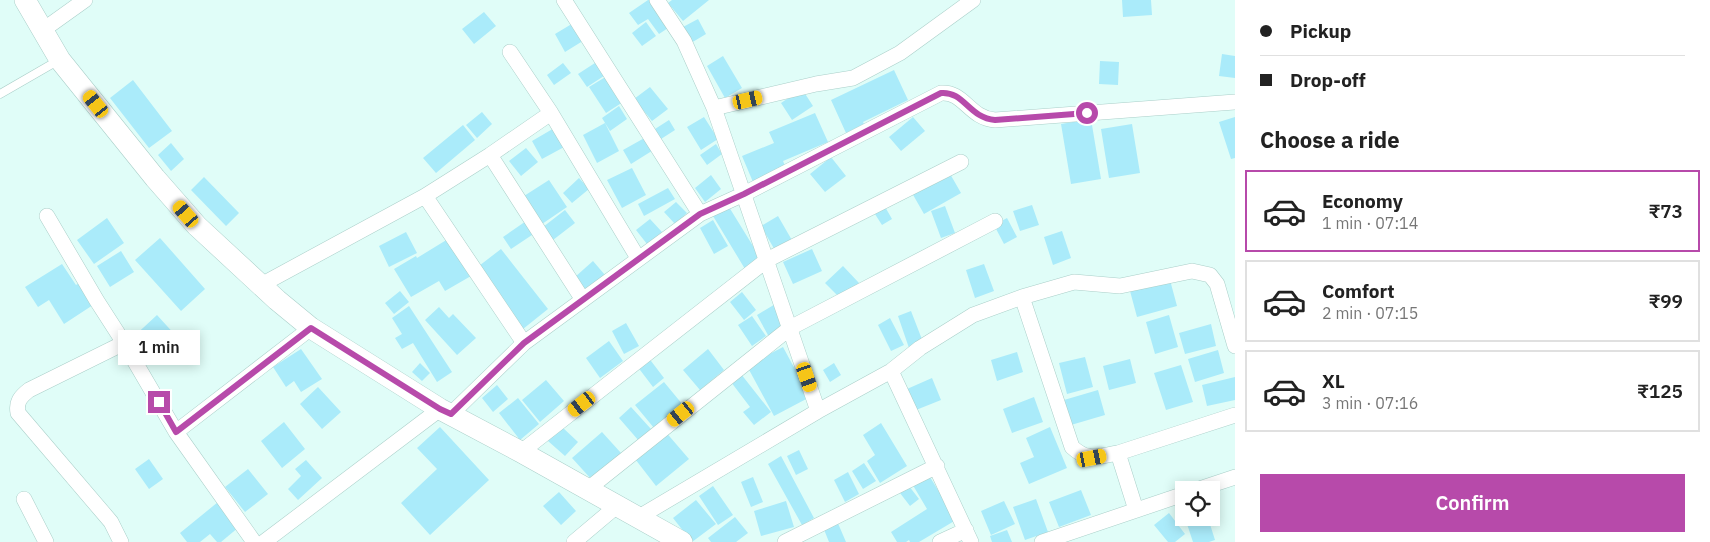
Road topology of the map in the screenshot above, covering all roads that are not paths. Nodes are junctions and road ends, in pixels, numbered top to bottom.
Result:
1 (25, 0) edge
2 (85, 0) edge
3 (564, 0) edge
4 (657, 0) edge
5 (973, 0) edge
6 (43, 30) junction
7 (510, 52) dead end
8 (60, 60) junction
9 (0, 94) edge
10 (1235, 102) edge
11 (714, 108) junction
12 (551, 113) junction
13 (490, 155) junction
14 (961, 162) dead end
15 (744, 194) junction
16 (425, 196) junction
17 (700, 214) junction
18 (47, 216) dead end
19 (995, 221) dead end
20 (638, 258) junction
21 (767, 260) junction
22 (261, 285) junction
23 (1022, 297) junction
24 (583, 300) junction
25 (311, 328) junction
26 (790, 328) junction
27 (124, 343) junction
28 (524, 343) junction
29 (1235, 346) edge
30 (891, 371) junction
31 (818, 410) junction
32 (446, 411) junction
33 (1235, 414) edge
34 (176, 432) junction
35 (521, 452) junction
36 (1118, 452) junction
37 (937, 466) junction
38 (1235, 477) edge
39 (1220, 482) edge
40 (588, 489) junction
41 (1175, 497) edge
42 (24, 498) dead end
43 (618, 505) junction
44 (1136, 510) junction
45 (639, 517) junction
46 (969, 536) edge
47 (46, 542) edge
48 (121, 542) edge
49 (254, 542) edge
50 (264, 542) edge
51 (574, 542) edge
52 (682, 542) edge
53 (785, 542) edge
54 (940, 542) edge
55 (1042, 542) edge

1 - 6 street
2 - 6 street
3 - 17 street
4 - 11 street
5 - 11 street
6 - 8 street
7 - 12 street
8 - 9 lane
8 - 22 street
10 - 15 street
11 - 15 street
12 - 13 street
12 - 20 street
13 - 16 street
13 - 24 street
14 - 21 street
15 - 17 street
15 - 21 street
16 - 22 street
16 - 28 street
17 - 20 street
18 - 27 street
19 - 26 street
20 - 24 street
21 - 26 street
21 - 35 street
22 - 25 street
23 - 29 street
23 - 30 street
23 - 36 street
24 - 28 street
25 - 32 street
25 - 34 street
26 - 31 street
26 - 40 street
27 - 34 street
27 - 48 street
28 - 32 street
30 - 31 street
30 - 37 street
31 - 45 street
32 - 35 street
32 - 50 street
33 - 36 street
34 - 49 street
35 - 40 street
36 - 44 street
37 - 46 street
37 - 53 street
38 - 39 street
40 - 43 street
41 - 44 street
42 - 47 street
43 - 45 street
43 - 51 street
44 - 55 street
45 - 52 street
46 - 54 street

